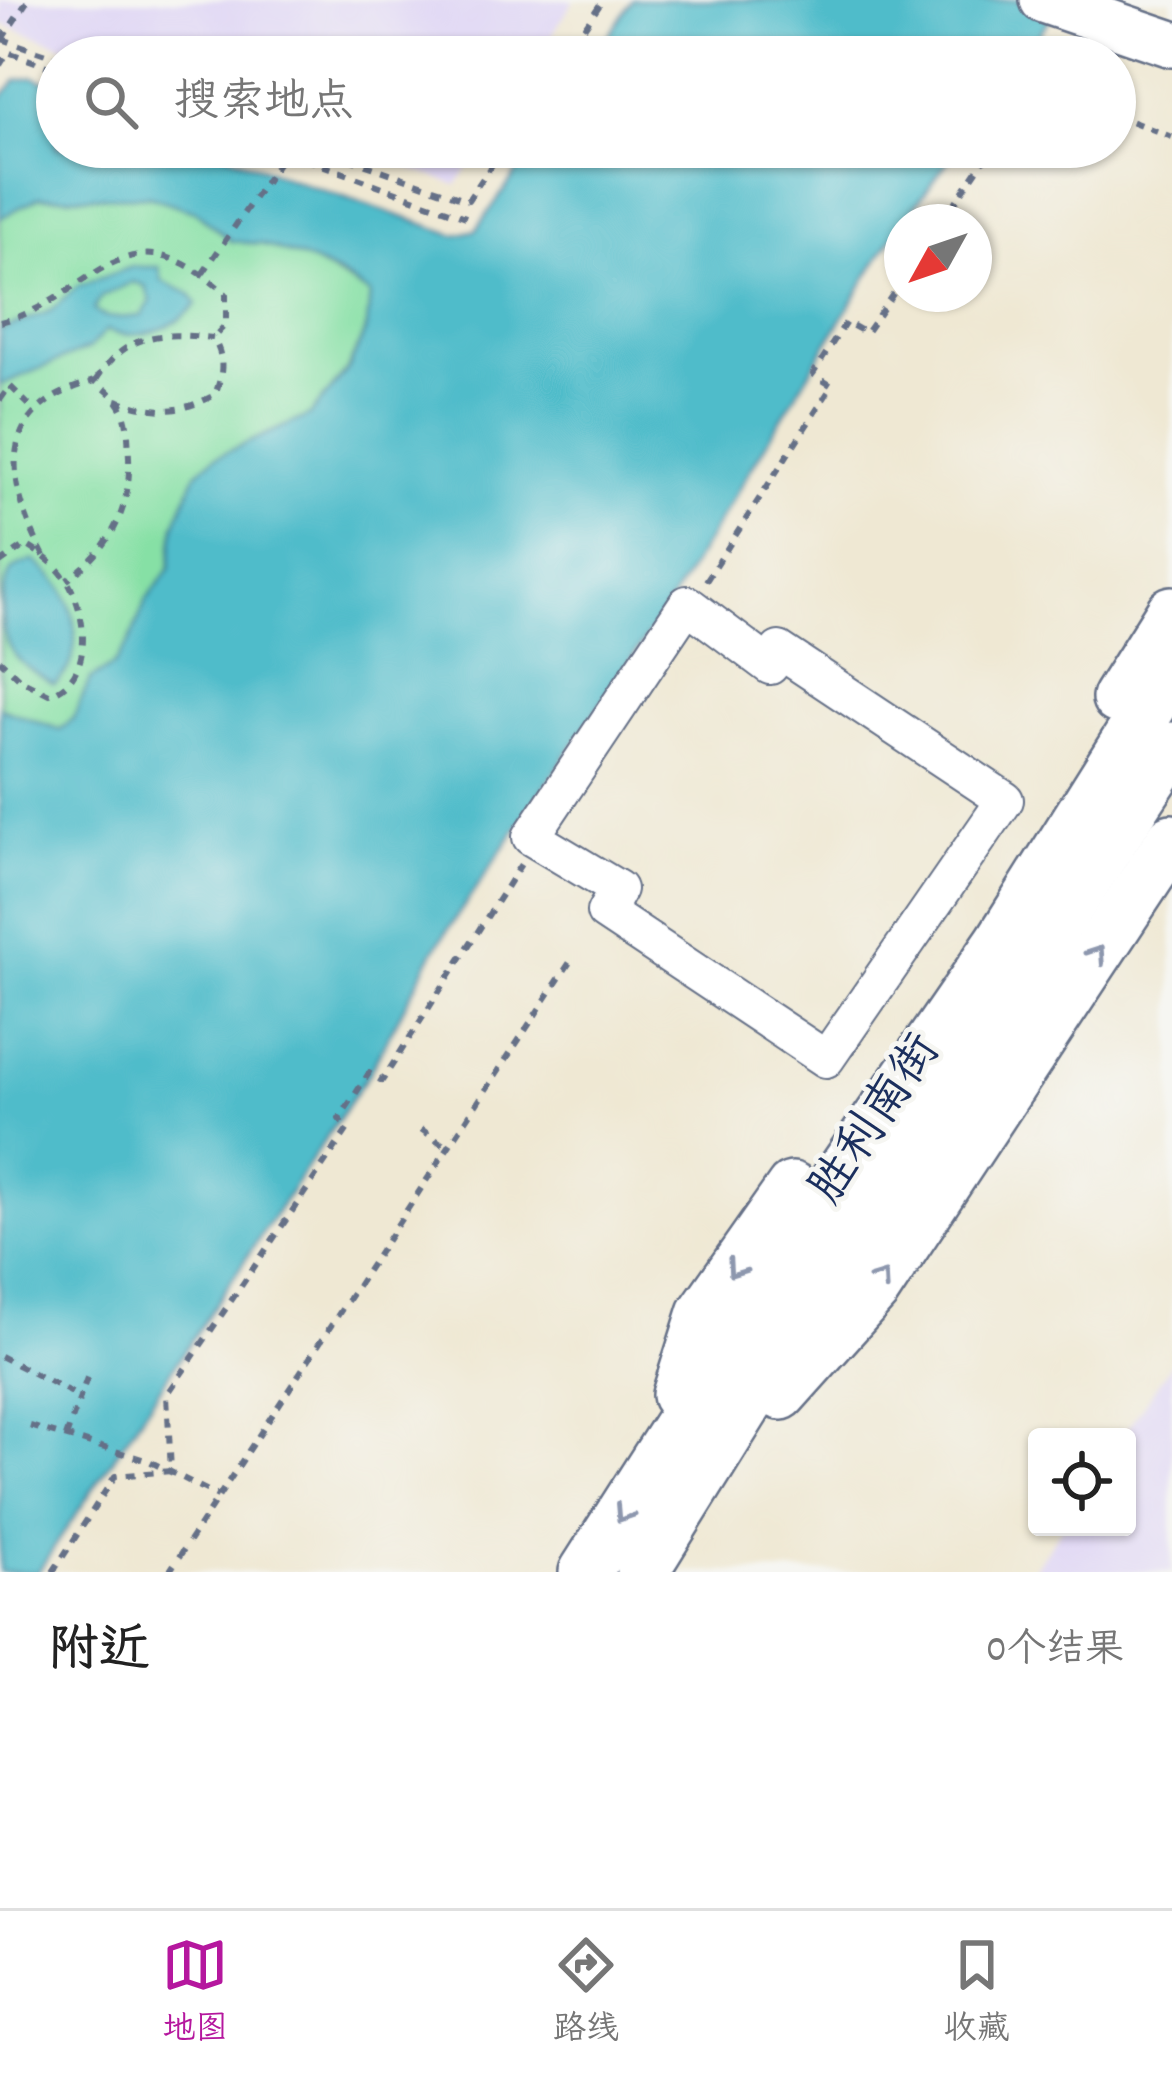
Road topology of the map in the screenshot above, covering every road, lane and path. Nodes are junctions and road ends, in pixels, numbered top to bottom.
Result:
1 (28, 0) edge
2 (602, 0) edge
3 (1043, 0) edge
4 (578, 36) edge
5 (1, 41) edge
6 (1172, 44) edge
7 (36, 52) edge
8 (36, 62) edge
9 (0, 65) edge
10 (1136, 123) edge
11 (1172, 137) edge
12 (275, 168) edge
13 (336, 168) edge
14 (375, 168) edge
15 (490, 168) edge
16 (979, 168) edge
17 (954, 204) edge
18 (466, 217) dead end
19 (203, 274) junction
20 (884, 306) edge
21 (0, 322) edge
22 (213, 338) junction
23 (95, 381) junction
24 (116, 399) junction
25 (0, 400) edge
26 (29, 404) junction
27 (17, 421) dead end
28 (11, 507) dead end
29 (44, 556) junction
30 (0, 563) edge
31 (67, 580) junction
32 (694, 599) dead end
33 (1172, 612) edge
34 (779, 650) joint
35 (0, 660) edge
36 (1172, 670) edge
37 (1172, 748) edge
38 (1172, 840) edge
39 (523, 861) dead end
40 (572, 959) dead end
41 (421, 1130) dead end
42 (448, 1148) junction
43 (839, 1214) junction
44 (0, 1356) edge
45 (88, 1375) dead end
46 (80, 1397) junction
47 (30, 1426) dead end
48 (67, 1437) junction
49 (171, 1471) junction
50 (675, 1477) junction
51 (218, 1496) junction
52 (53, 1572) edge
53 (169, 1572) edge
54 (585, 1572) edge
55 (642, 1572) edge

1 - 5 path
2 - 4 path
3 - 6 main road
5 - 7 path
8 - 9 path
10 - 11 path
12 - 19 path
13 - 18 path
14 - 15 path
16 - 17 path
19 - 21 path
19 - 22 path
20 - 32 path
22 - 23 path
22 - 24 path
23 - 24 path
23 - 26 path
24 - 31 path
25 - 26 path
26 - 27 path
28 - 29 path
29 - 30 path
29 - 31 path
31 - 35 path
33 -> 50 highway
34 - 34 street
36 - 43 highway, 胜利南街
37 - 43 highway, 胜利南街
50 -> 38 highway
39 - 49 path
40 - 42 path
41 - 42 path
42 - 51 path
43 - 50 highway, 胜利南街
44 - 46 path
45 - 46 path
46 - 48 path
47 - 48 path
48 - 49 path
49 - 51 path
49 - 52 path
50 -> 54 highway, 胜利南街
50 - 55 highway, 胜利南街
51 - 53 path

